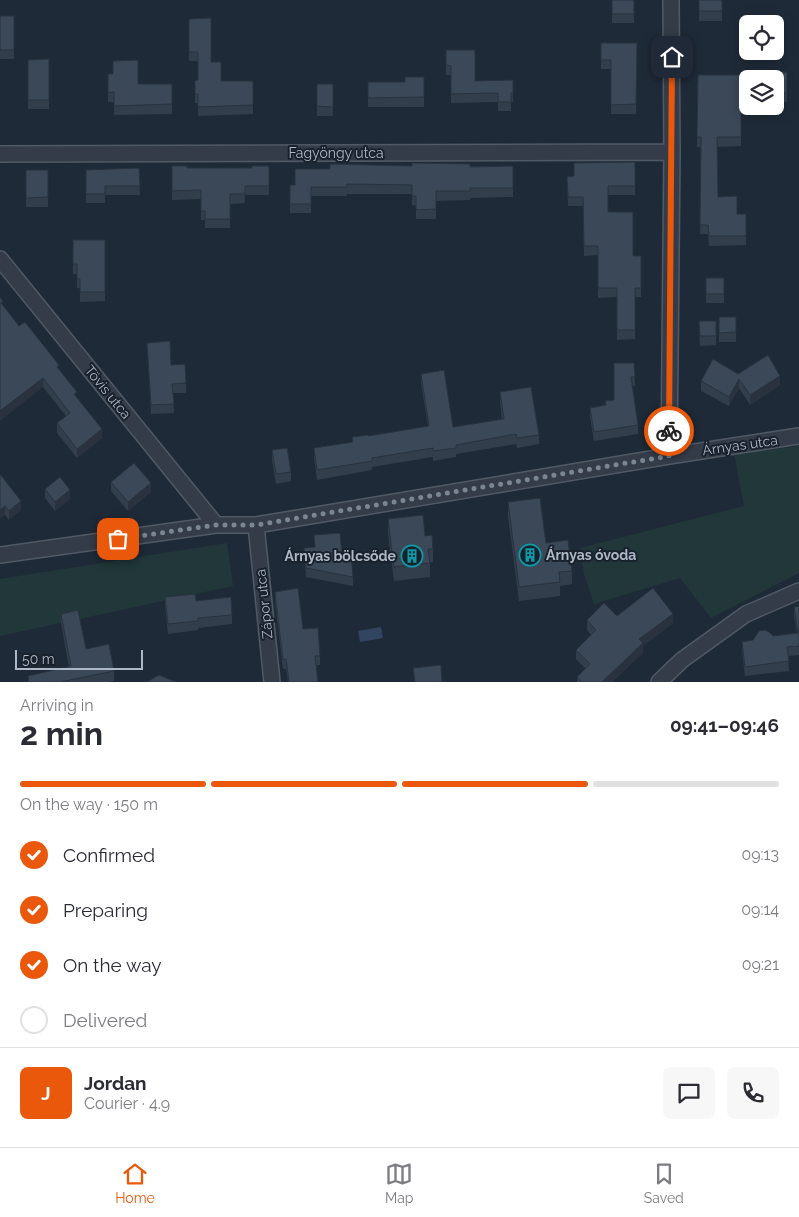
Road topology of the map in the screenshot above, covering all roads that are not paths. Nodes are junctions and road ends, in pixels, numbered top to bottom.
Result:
1 (671, 0) edge
2 (672, 152) junction
3 (0, 154) edge
4 (0, 259) edge
5 (799, 436) edge
6 (669, 456) junction
7 (216, 525) junction
8 (256, 525) junction
9 (0, 555) edge
10 (799, 591) edge
11 (272, 682) edge
12 (658, 682) edge

1 - 2 street
2 - 3 street, Fagyöngy utca
2 - 6 street
4 - 7 street, Tövis utca
5 - 6 street, Árnyas utca
6 - 8 street, Árnyas utca
7 - 8 street, Árnyas utca
7 - 9 street, Árnyas utca
8 - 11 street, Zápor utca
10 - 12 street

